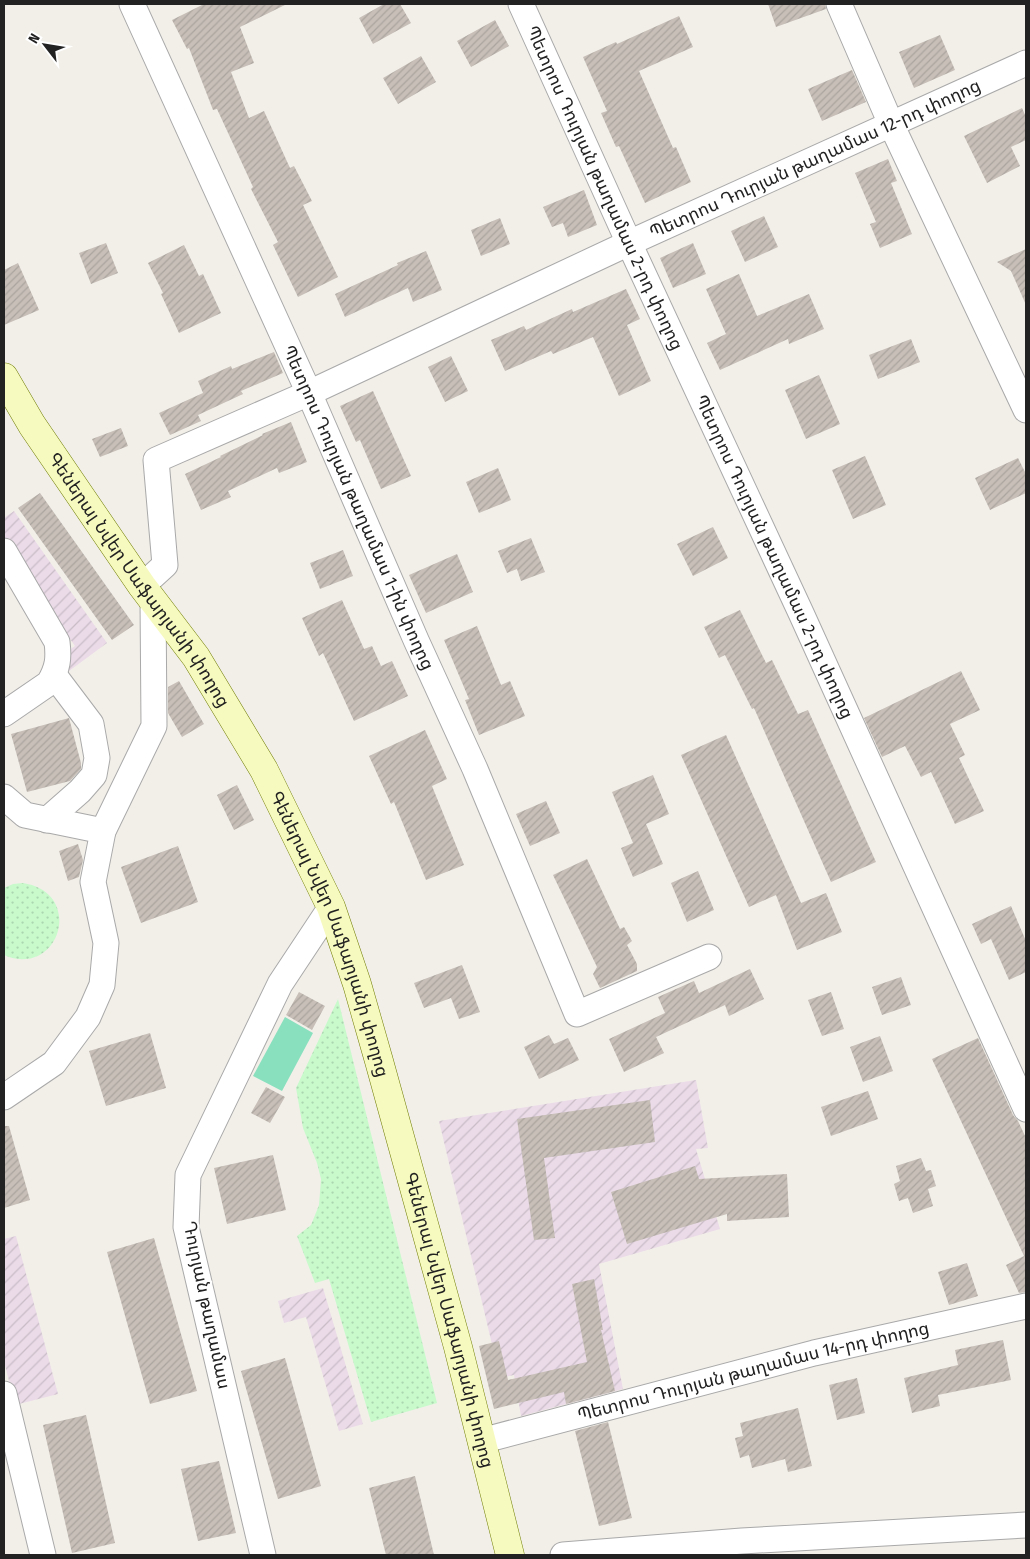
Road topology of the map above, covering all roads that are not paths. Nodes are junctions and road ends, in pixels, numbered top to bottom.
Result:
1 (132, 4) edge
2 (522, 4) edge
3 (839, 4) edge
4 (1026, 63) edge
5 (892, 124) junction
6 (629, 243) junction
7 (4, 377) edge
8 (309, 393) junction
9 (1026, 410) edge
10 (4, 551) edge
11 (148, 593) junction
12 (54, 675) junction
13 (4, 714) edge
14 (4, 797) edge
15 (47, 820) junction
16 (103, 831) junction
17 (331, 907) junction
18 (709, 958) dead end
19 (5, 1095) edge
20 (1026, 1109) edge
21 (1026, 1306) edge
22 (4, 1394) edge
23 (481, 1440) junction
24 (1026, 1525) edge
25 (43, 1555) edge
26 (263, 1555) edge
27 (510, 1555) edge
28 (563, 1555) edge

1 - 8 street, Պետրոս Դուրյան թաղամաս 1-ին փողոց
2 - 6 street, Պետրոս Դուրյան թաղամաս 2-րդ փողոց
3 - 5 street
4 - 5 street, Պետրոս Դուրյան թաղամաս 12-րդ փողոց
5 - 6 street, Պետրոս Դուրյան թաղամաս 12-րդ փողոց
5 - 9 street
6 - 8 street, Պետրոս Դուրյան թաղամաս 12-րդ փողոց
6 - 20 street, Պետրոս Դուրյան թաղամաս 2-րդ փողոց
7 - 11 main road, Գեներալ Նվեր Սաֆարյանի փողոց
8 - 11 street, Պետրոս Դուրյան թաղամաս 12-րդ փողոց
8 - 18 street, Պետրոս Դուրյան թաղամաս 1-ին փողոց
10 - 12 street
11 - 16 street
11 - 17 main road, Գեներալ Նվեր Սաֆարյանի փողոց
12 - 13 street
12 - 15 street
14 - 15 street
15 - 16 street
16 - 19 street
17 - 23 main road, Գեներալ Նվեր Սաֆարյանի փողոց
17 - 26 street, Դուրյան թաղամաս
21 - 23 street, Պետրոս Դուրյան թաղամաս 14-րդ փողոց
22 - 25 street
23 - 27 main road, Գեներալ Նվեր Սաֆարյանի փողոց
24 - 28 street

